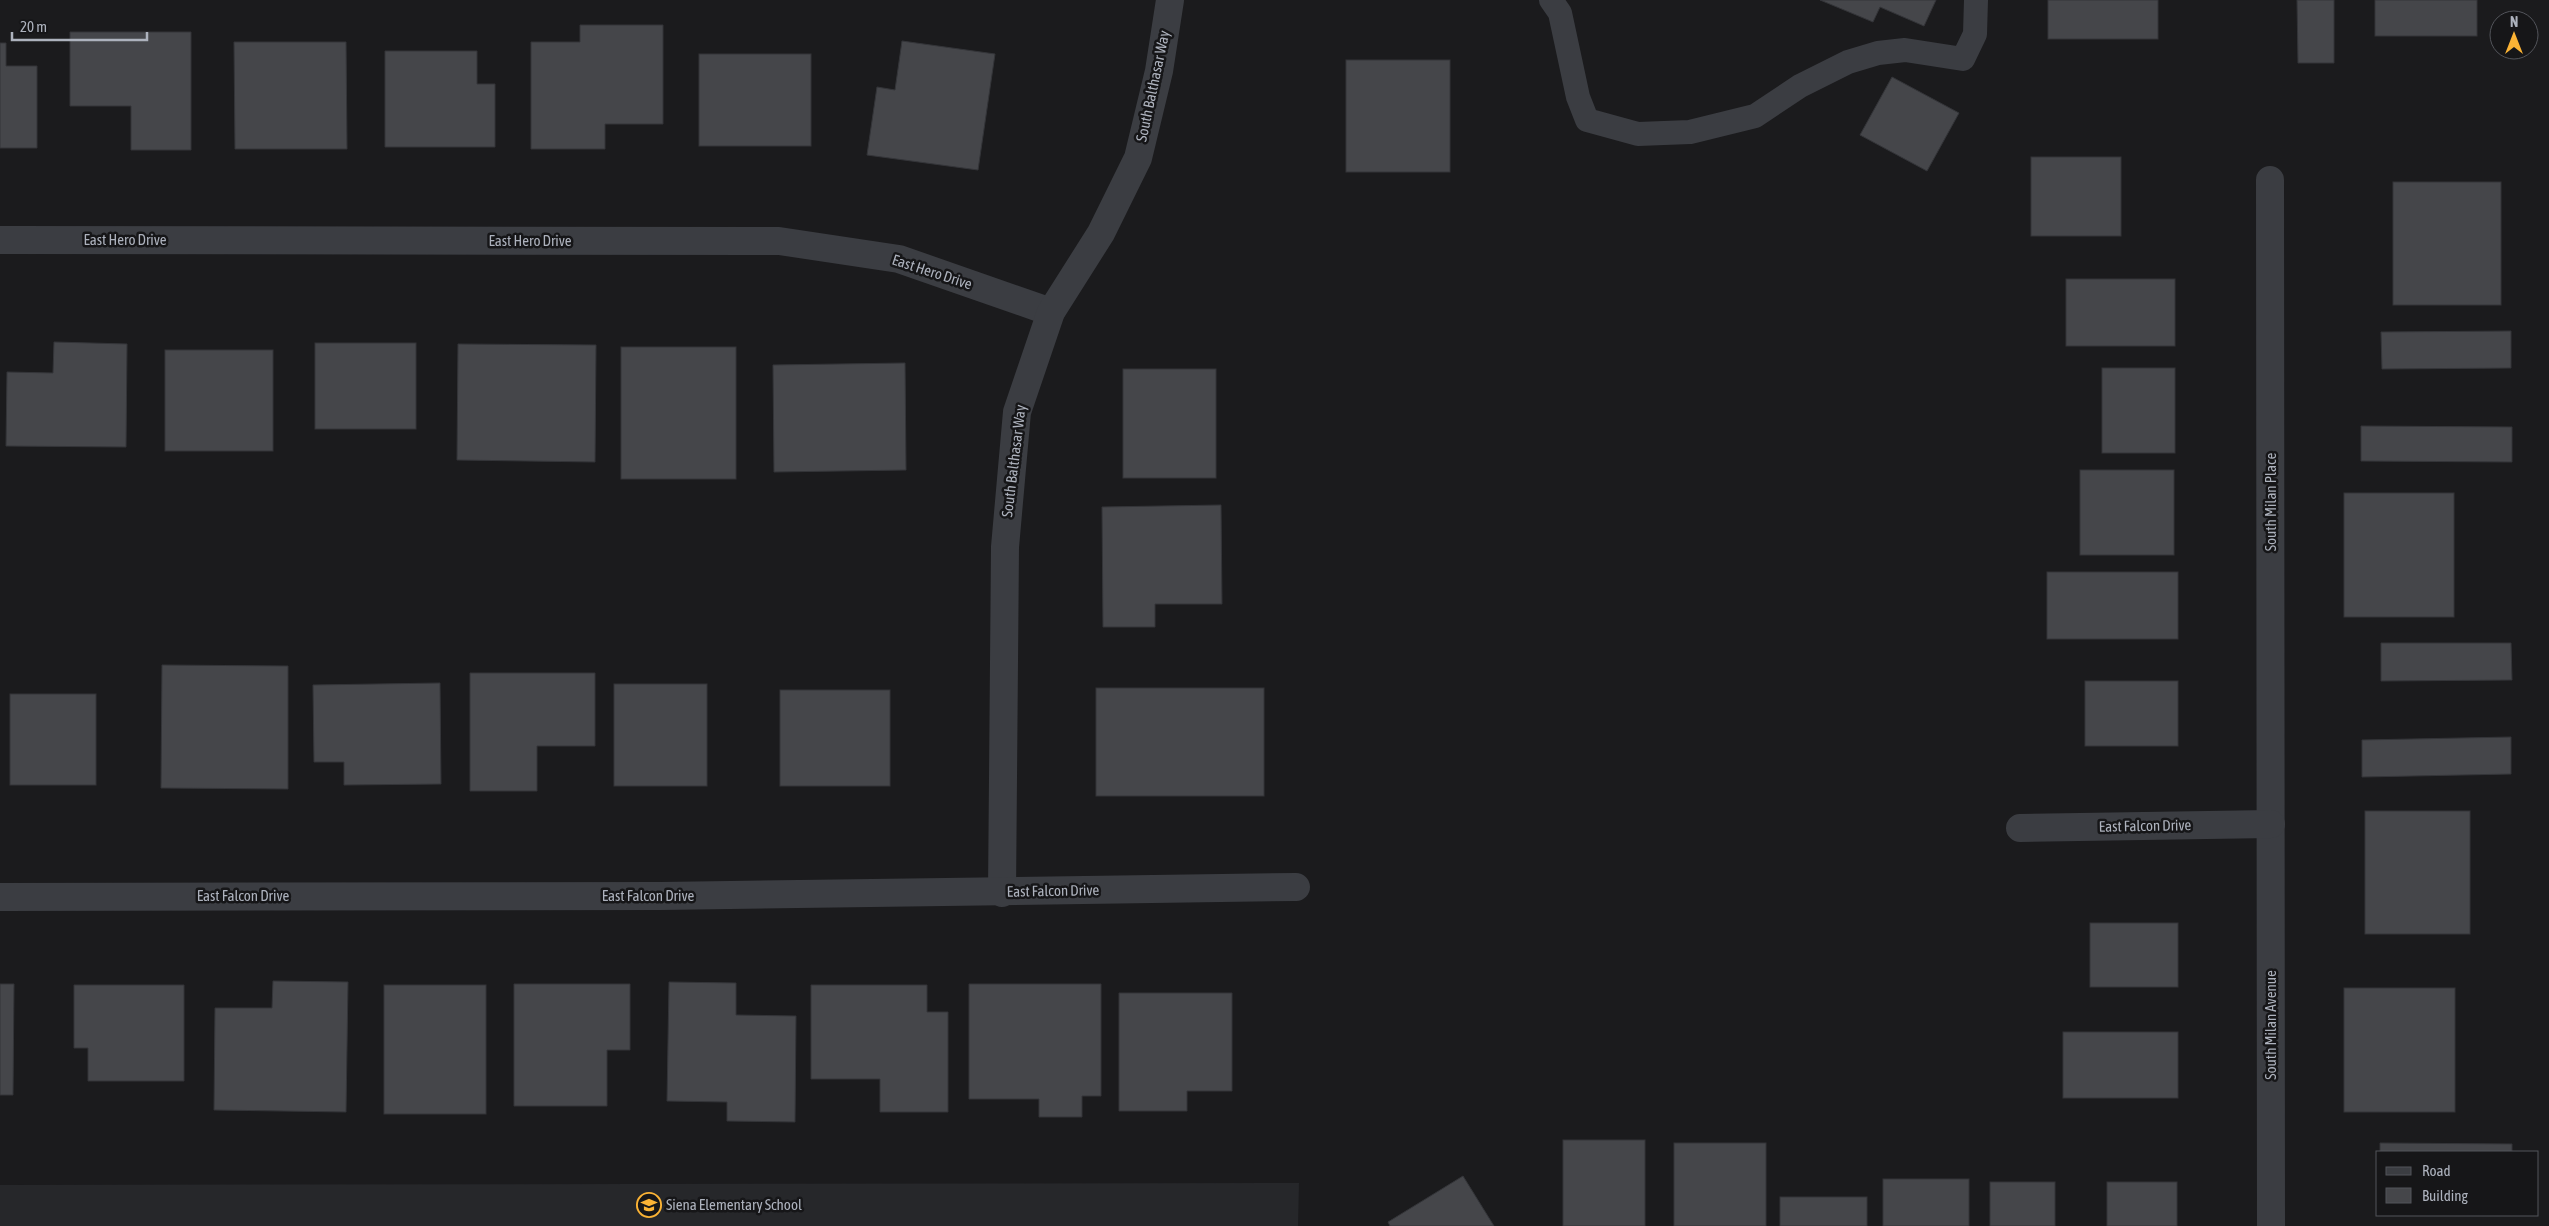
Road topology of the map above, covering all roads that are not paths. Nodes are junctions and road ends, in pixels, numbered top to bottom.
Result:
1 (1170, 0) edge
2 (1551, 0) edge
3 (1976, 0) edge
4 (2270, 180) dead end
5 (0, 240) edge
6 (1051, 312) junction
7 (2271, 824) junction
8 (2020, 828) dead end
9 (1296, 886) dead end
10 (1002, 892) junction
11 (0, 897) edge
12 (2271, 1226) edge

1 - 6 street, South Balthasar Way
2 - 3 lane
4 - 7 street, South Milan Place
5 - 6 street, East Hero Drive
6 - 10 street, South Balthasar Way
7 - 8 street, East Falcon Drive
7 - 12 street, South Milan Avenue
9 - 10 street, East Falcon Drive
10 - 11 street, East Falcon Drive

